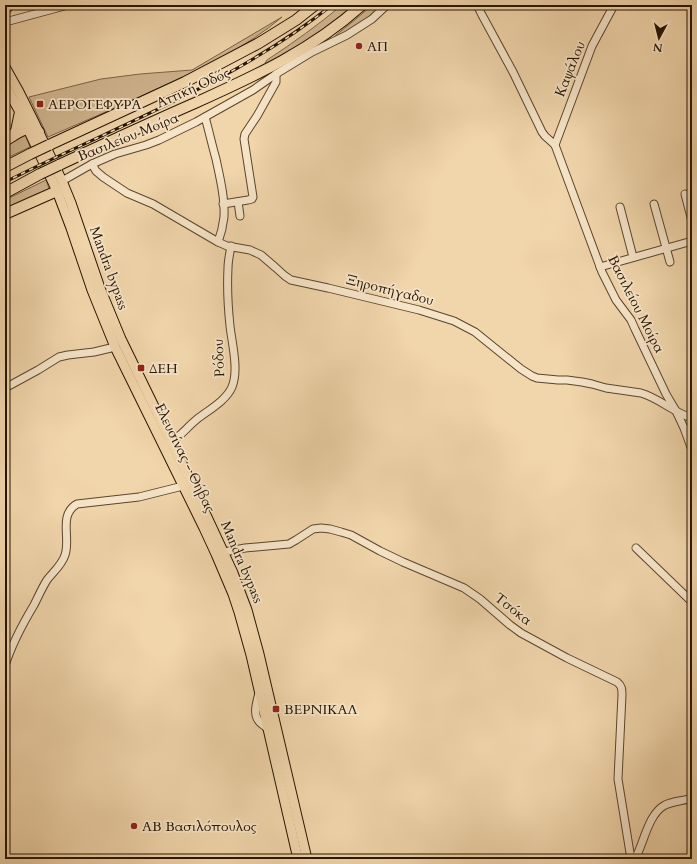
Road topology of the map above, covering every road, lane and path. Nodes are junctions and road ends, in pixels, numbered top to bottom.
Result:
1 (11, 5) edge
2 (68, 5) edge
3 (315, 5) edge
4 (362, 5) edge
5 (387, 5) edge
6 (478, 5) edge
7 (614, 5) edge
8 (5, 12) edge
9 (5, 23) edge
10 (5, 67) edge
11 (276, 74) junction
12 (5, 85) edge
13 (5, 107) edge
14 (20, 112) junction
15 (5, 116) edge
16 (205, 116) junction
17 (28, 128) junction
18 (39, 132) junction
19 (8, 139) edge
20 (555, 145) junction
21 (92, 164) junction
22 (5, 167) edge
23 (62, 181) junction
24 (57, 191) junction
25 (5, 193) edge
26 (685, 194) dead end
27 (238, 202) junction
28 (224, 204) junction
29 (654, 204) dead end
30 (620, 207) dead end
31 (5, 214) edge
32 (240, 216) dead end
33 (692, 221) edge
34 (692, 241) edge
35 (218, 242) junction
36 (231, 246) junction
37 (666, 248) junction
38 (633, 257) junction
39 (670, 262) dead end
40 (600, 267) junction
41 (116, 347) junction
42 (5, 388) edge
43 (676, 411) junction
44 (692, 418) edge
45 (167, 443) junction
46 (692, 450) edge
47 (187, 485) junction
48 (636, 548) dead end
49 (224, 552) junction
50 (692, 602) edge
51 (5, 666) edge
52 (692, 798) edge
53 (298, 859) edge
54 (307, 859) edge
55 (631, 859) edge
56 (635, 859) edge

1 - 8 street
2 - 9 street
3 - 22 highway, Αττική Οδός, bridge
4 - 25 highway, Αττική Οδός, bridge
5 - 11 street, Βασιλείου Μοίρα
6 - 20 street
7 - 20 street, Καψάλου
10 - 18 main road
11 - 16 street, Βασιλείου Μοίρα
11 - 27 street
12 - 14 main road, Ελευσίνας - Θήβας
13 - 15 street
14 - 17 main road, Ελευσίνας - Θήβας
14 - 19 highway
16 - 21 street, Βασιλείου Μοίρα
16 - 28 street
17 - 18 highway
17 - 19 highway
17 - 24 main road, Ελευσίνας - Θήβας
18 - 23 main road
20 - 40 street, Βασιλείου Μοίρα
21 - 23 street, Βασιλείου Μοίρα
21 - 35 street, Ξηροπήγαδου
23 - 24 main road
23 - 45 main road, Mandra bypass
24 - 31 highway
24 - 41 main road, Ελευσίνας - Θήβας
26 - 33 street
27 - 28 street
27 - 32 street
28 - 35 street
29 - 37 street
30 - 38 street
34 - 37 street
35 - 36 street, Ξηροπήγαδου
36 - 43 street, Ξηροπήγαδου
36 - 45 street, Ρόδου
37 - 38 street
37 - 39 street
38 - 40 street
40 - 43 street, Βασιλείου Μοίρα
41 - 42 street
41 - 45 main road, Ελευσίνας - Θήβας
43 - 44 street, Ξηροπήγαδου
43 - 46 street, Βασιλείου Μοίρα
45 - 47 main road, Mandra bypass
47 - 49 main road, Mandra bypass
47 - 51 street
47 - 53 main road, Ελευσίνας - Θήβας
48 - 50 street
49 - 54 main road, Mandra bypass
49 - 55 street, Τσόκα
52 - 56 street

